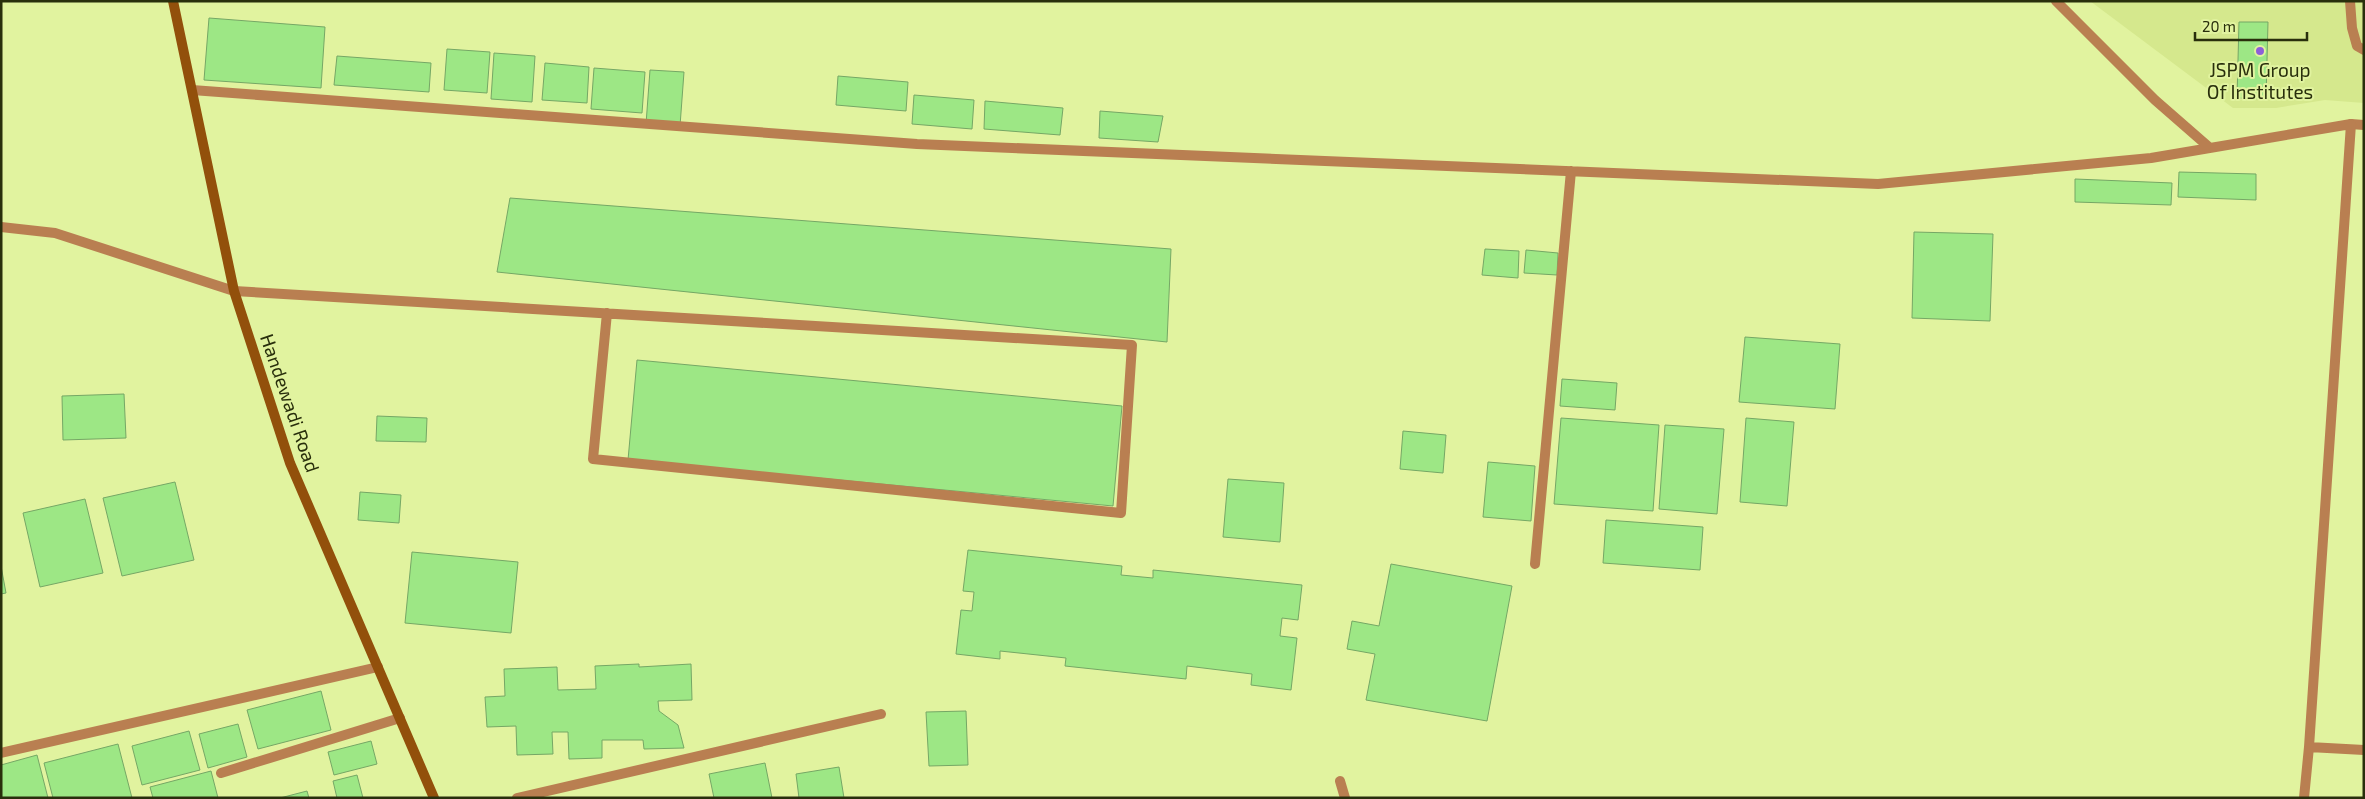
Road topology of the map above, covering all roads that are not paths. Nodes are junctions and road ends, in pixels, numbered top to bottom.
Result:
1 (173, 1) edge
2 (2056, 1) edge
3 (2350, 1) edge
4 (2364, 50) edge
5 (192, 90) junction
6 (2351, 124) junction
7 (2364, 125) edge
8 (2210, 148) junction
9 (1571, 171) junction
10 (1, 227) edge
11 (234, 291) junction
12 (607, 313) junction
13 (1535, 564) dead end
14 (378, 667) junction
15 (881, 714) dead end
16 (400, 718) junction
17 (2309, 747) junction
18 (2364, 750) edge
19 (1, 753) edge
20 (221, 773) dead end
21 (1340, 781) dead end
22 (434, 798) edge
23 (517, 798) edge
24 (1344, 798) edge
25 (2304, 798) edge

1 - 5 main road, Handewadi Road
2 - 8 street
3 - 4 street
5 - 9 street
5 - 11 main road, Handewadi Road
6 - 7 street
6 - 8 street
6 - 17 street
8 - 9 street
9 - 13 street
10 - 11 street
11 - 12 street
11 - 14 main road, Handewadi Road
12 - 12 street
14 - 16 main road, Handewadi Road
14 - 19 street
15 - 23 street
16 - 20 street
16 - 22 main road, Handewadi Road
17 - 18 street
17 - 25 street
21 - 24 street

